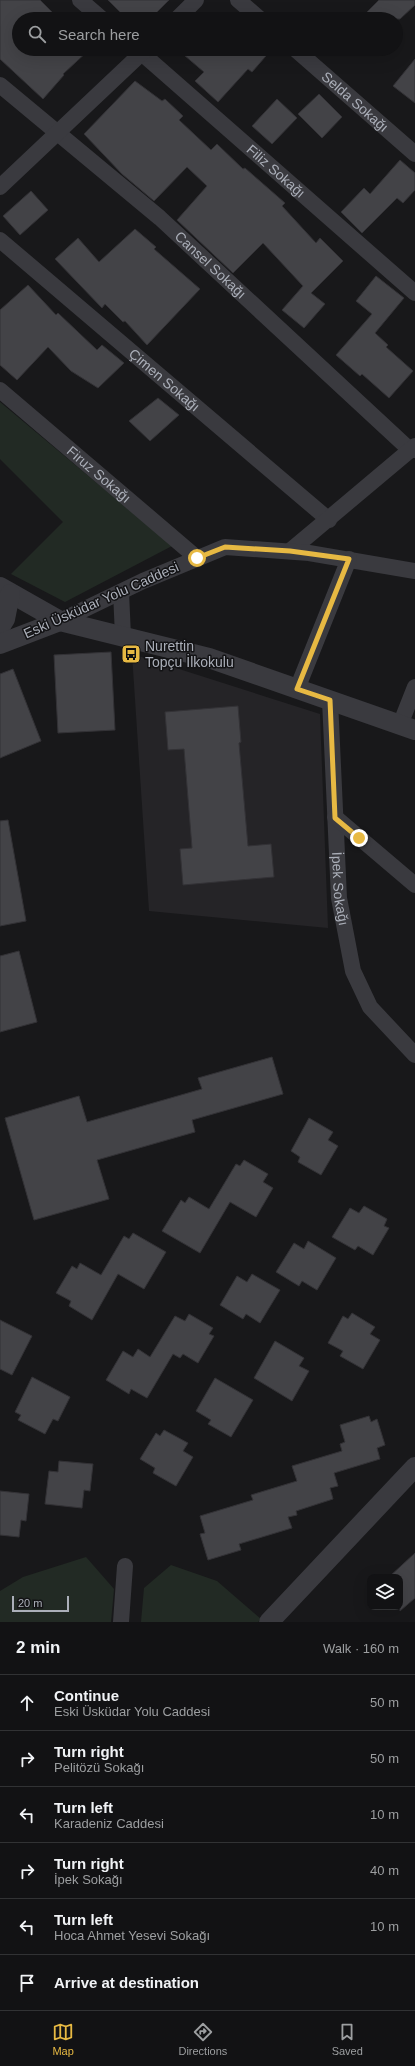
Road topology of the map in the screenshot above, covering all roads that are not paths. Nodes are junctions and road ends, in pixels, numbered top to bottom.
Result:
1 (80, 0) edge
2 (196, 0) edge
3 (238, 0) edge
4 (94, 12) edge
5 (184, 12) edge
6 (252, 12) edge
7 (135, 56) edge
8 (148, 56) edge
9 (303, 56) edge
10 (0, 85) edge
11 (58, 133) junction
12 (415, 154) edge
13 (0, 187) edge
14 (0, 240) edge
15 (415, 293) edge
16 (0, 390) edge
17 (413, 448) edge
18 (329, 520) junction
19 (290, 551) junction
20 (197, 558) junction
21 (349, 559) junction
22 (415, 571) edge
23 (5, 591) edge
24 (121, 592) junction
25 (60, 620) junction
26 (0, 627) edge
27 (123, 636) junction
28 (0, 644) edge
29 (415, 687) edge
30 (297, 689) junction
31 (330, 700) junction
32 (408, 728) edge
33 (335, 818) junction
34 (415, 885) edge
35 (415, 1055) edge
36 (415, 1467) edge
37 (125, 1566) dead end
38 (121, 1622) edge
39 (269, 1622) edge

1 - 4 street
2 - 5 street
3 - 6 street
7 - 11 street
8 - 15 street, Filiz Sokağı
9 - 12 street, Selda Sokağı
10 - 11 street, Cansel Sokağı
11 - 13 street
11 - 17 street, Cansel Sokağı
14 - 18 street, Çimen Sokağı
16 - 20 street, Firuz Sokağı
17 - 18 street
18 - 19 street
19 - 20 street, Eski Üsküdar Yolu Caddesi
19 - 21 street, Eski Üsküdar Yolu Caddesi
20 - 24 street, Eski Üsküdar Yolu Caddesi
21 - 22 street, Eski Üsküdar Yolu Caddesi
21 - 30 street
23 - 25 street
23 - 26 street
24 - 25 street, Eski Üsküdar Yolu Caddesi
24 - 27 street
25 - 27 street
25 - 28 street, Eski Üsküdar Yolu Caddesi
27 - 30 street
29 - 32 street
30 - 31 street
31 - 32 street
31 - 33 street, İpek Sokağı
33 - 34 street
33 - 35 street, İpek Sokağı
36 - 39 street
37 - 38 street

